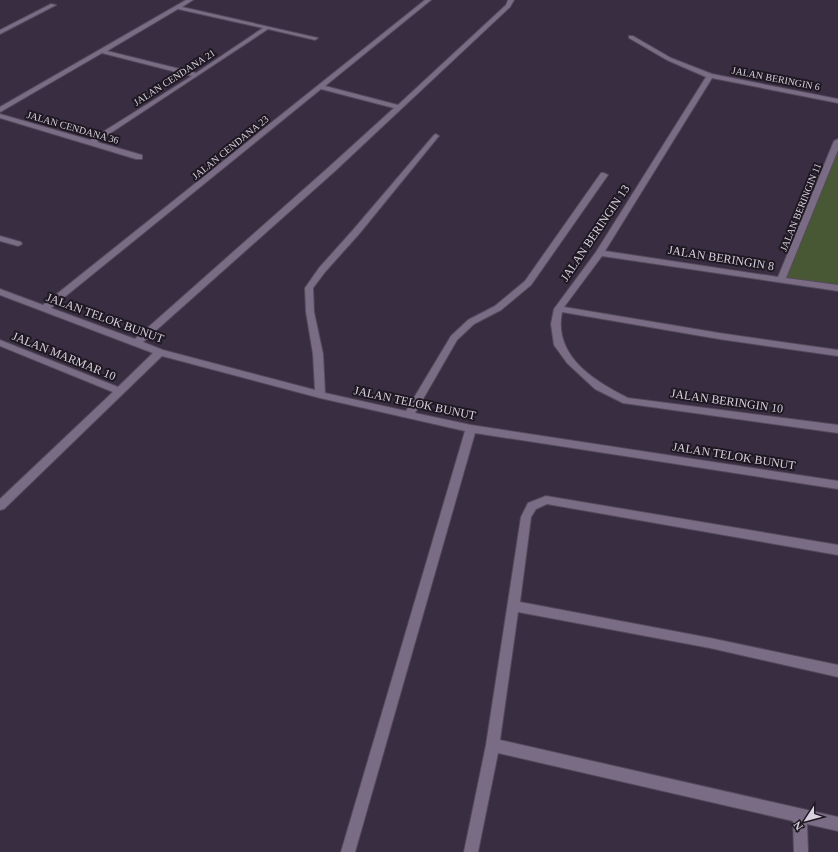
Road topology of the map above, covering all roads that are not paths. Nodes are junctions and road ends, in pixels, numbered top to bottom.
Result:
1 (174, 0) edge
2 (428, 0) edge
3 (511, 0) edge
4 (188, 1) edge
5 (53, 5) dead end
6 (176, 7) junction
7 (268, 27) junction
8 (0, 32) edge
9 (631, 37) dead end
10 (315, 38) dead end
11 (100, 51) junction
12 (197, 75) junction
13 (710, 76) junction
14 (320, 87) junction
15 (838, 101) edge
16 (399, 107) junction
17 (0, 110) edge
18 (0, 116) edge
19 (436, 136) dead end
20 (838, 142) edge
21 (91, 143) junction
22 (139, 158) dead end
23 (604, 175) dead end
24 (0, 238) edge
25 (18, 244) dead end
26 (600, 252) junction
27 (782, 280) junction
28 (838, 288) edge
29 (0, 292) edge
30 (44, 309) junction
31 (558, 309) junction
32 (0, 343) edge
33 (136, 343) junction
34 (160, 352) junction
35 (838, 353) edge
36 (120, 391) junction
37 (320, 395) junction
38 (409, 414) junction
39 (471, 429) junction
40 (838, 430) edge
41 (838, 484) edge
42 (0, 506) edge
43 (838, 550) edge
44 (514, 606) junction
45 (838, 671) edge
46 (493, 745) junction
47 (800, 816) junction
48 (838, 824) edge
49 (348, 852) edge
50 (471, 852) edge
51 (801, 852) edge

1 - 4 street
2 - 14 street, JALAN CENDANA 23
3 - 16 street
4 - 6 street
5 - 8 street
6 - 7 street
6 - 11 street
7 - 10 street
7 - 12 street, JALAN CENDANA 21
9 - 13 street, JALAN BERINGIN 6
11 - 12 street
11 - 17 street
12 - 21 street, JALAN CENDANA 21
13 - 15 street, JALAN BERINGIN 6
13 - 26 street, JALAN BERINGIN 13
14 - 16 street
14 - 30 street, JALAN CENDANA 23
16 - 33 street
18 - 21 street, JALAN CENDANA 36
19 - 37 street
20 - 27 street, JALAN BERINGIN 11
21 - 22 street, JALAN CENDANA 36
23 - 38 street
24 - 25 street
26 - 27 street, JALAN BERINGIN 8
26 - 31 street, JALAN BERINGIN 13
27 - 28 street, JALAN BERINGIN 8
29 - 30 street, JALAN TELOK BUNUT
30 - 33 street, JALAN TELOK BUNUT
31 - 35 street
31 - 40 street, JALAN BERINGIN 10
32 - 36 street, JALAN MARMAR 10
33 - 34 street, JALAN TELOK BUNUT
34 - 36 street
34 - 37 street, JALAN TELOK BUNUT
36 - 42 street
37 - 38 street, JALAN TELOK BUNUT
38 - 39 street, JALAN TELOK BUNUT
39 - 41 street, JALAN TELOK BUNUT
39 - 49 street
43 - 44 street
44 - 45 street
44 - 46 street
46 - 47 street
46 - 50 street
47 - 48 street
47 - 51 street

